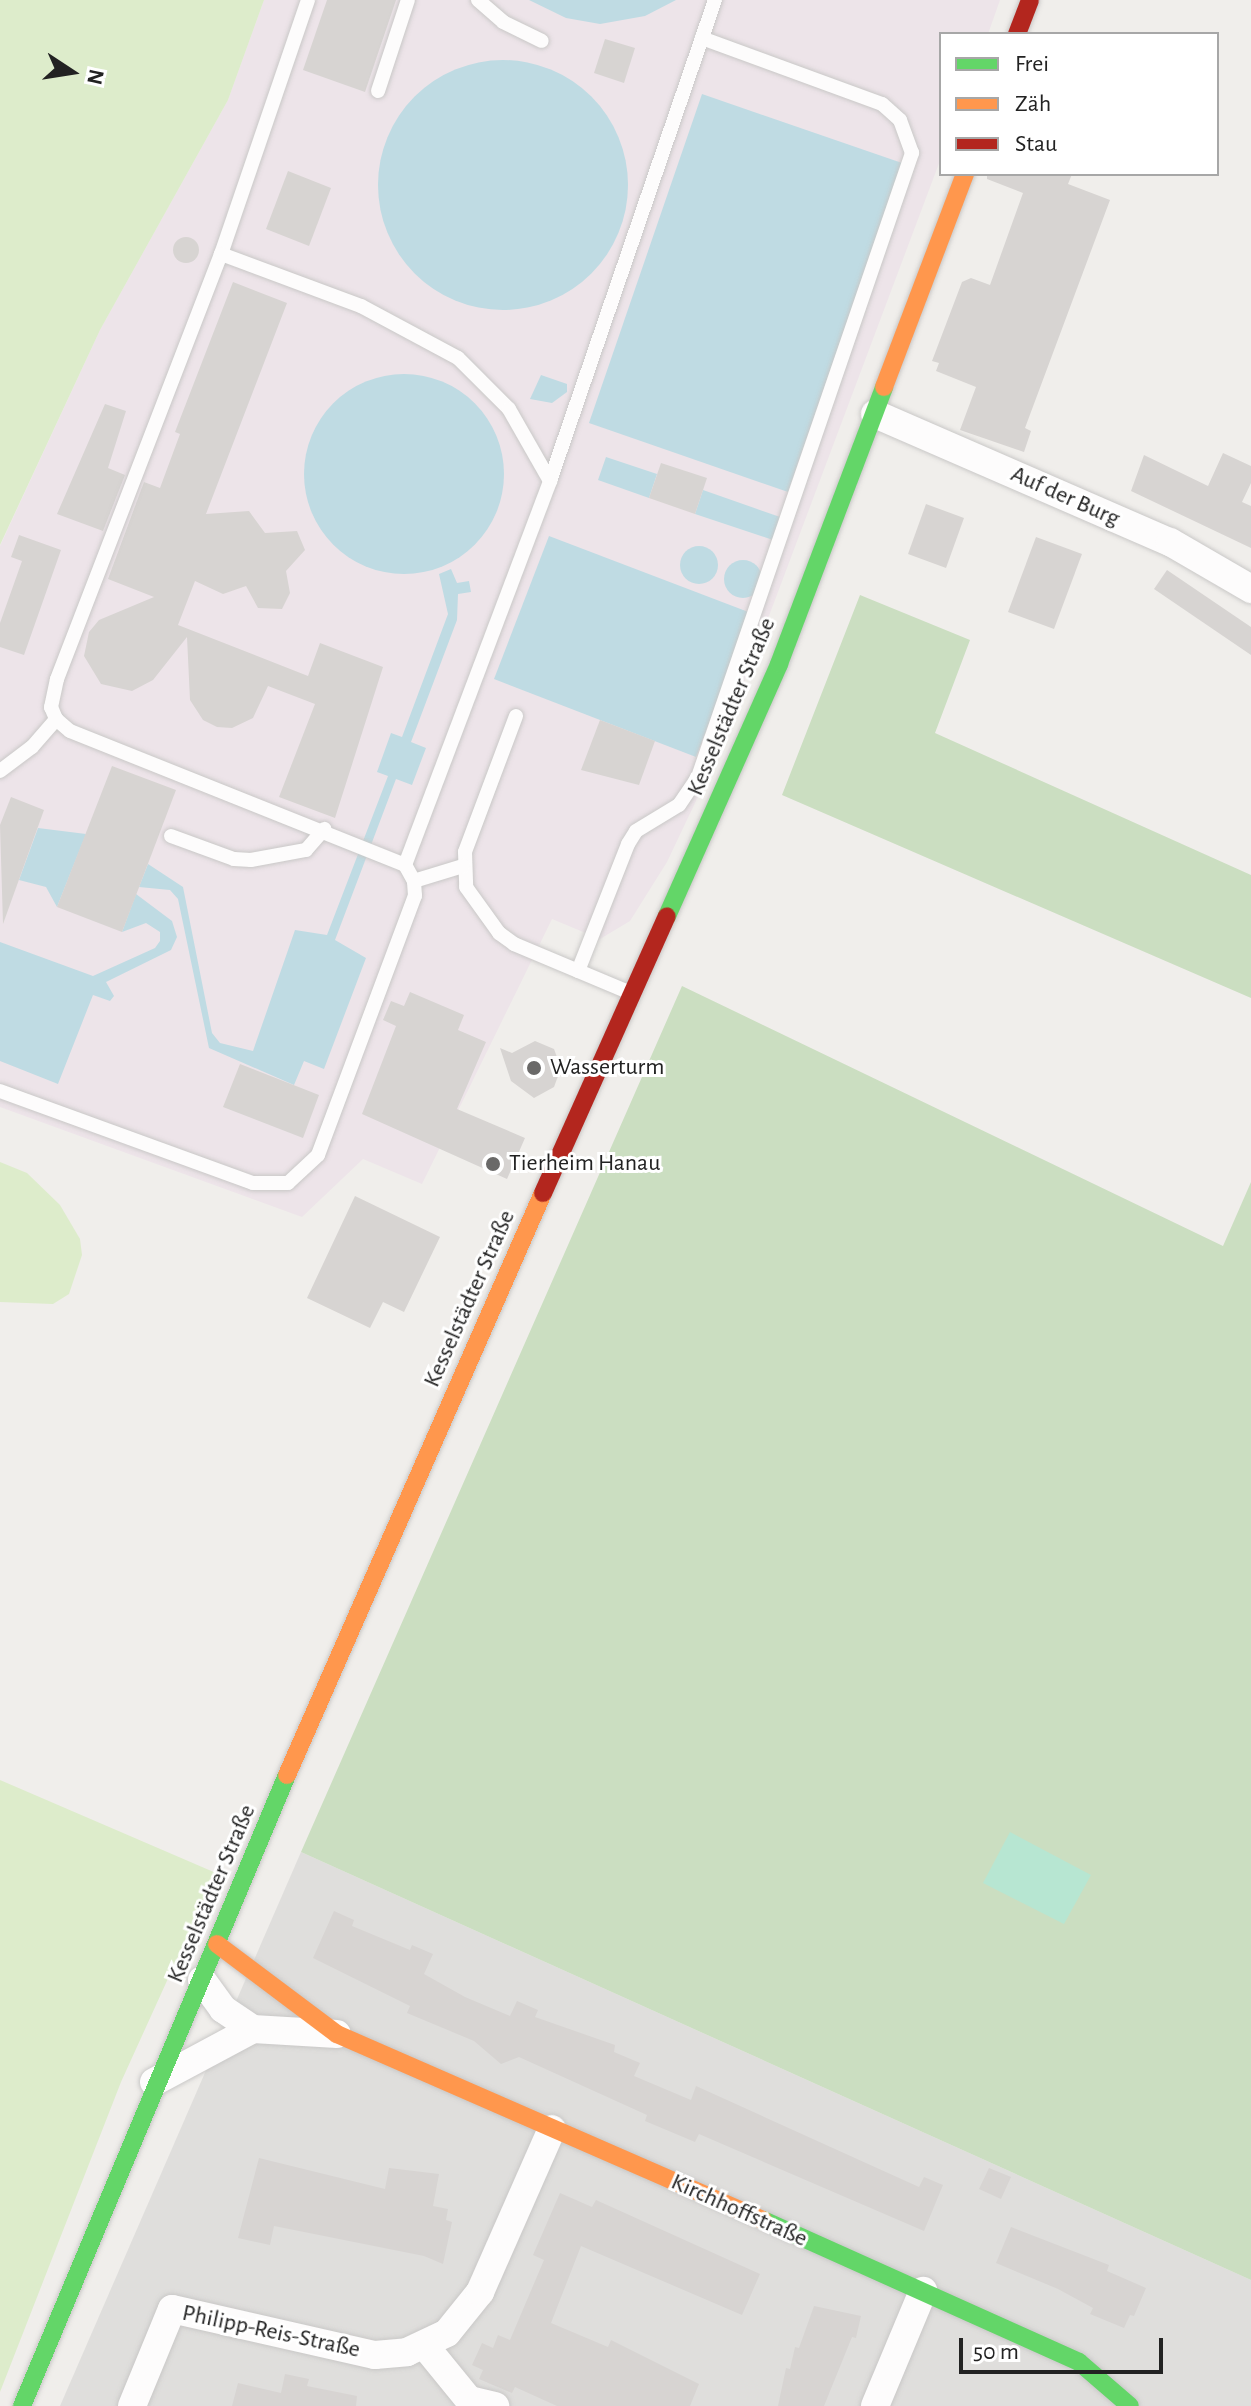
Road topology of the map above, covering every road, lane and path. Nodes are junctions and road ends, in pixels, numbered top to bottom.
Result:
1 (308, 0) edge
2 (408, 0) edge
3 (478, 0) edge
4 (715, 0) edge
5 (1030, 0) edge
6 (1018, 32) edge
7 (702, 38) junction
8 (542, 41) dead end
9 (378, 91) dead end
10 (964, 176) edge
11 (221, 254) junction
12 (875, 414) junction
13 (550, 481) junction
14 (1251, 589) edge
15 (516, 716) dead end
16 (56, 719) junction
17 (0, 771) edge
18 (324, 829) junction
19 (171, 836) dead end
20 (405, 865) junction
21 (463, 866) junction
22 (414, 881) junction
23 (578, 971) junction
24 (633, 993) junction
25 (0, 1091) edge
26 (217, 1944) junction
27 (202, 1980) junction
28 (253, 2029) junction
29 (337, 2034) junction
30 (154, 2082) junction
31 (552, 2129) junction
32 (923, 2291) junction
33 (425, 2346) junction
34 (24, 2400) edge
35 (132, 2406) edge
36 (495, 2406) edge
37 (875, 2406) edge
38 (1130, 2406) edge

1 - 11 lane
2 - 9 lane
3 - 8 lane
4 - 7 lane
5 - 6 main road
7 - 13 lane
7 - 23 lane
10 - 12 main road, Kesselstädter Straße
11 - 13 lane
11 - 16 lane
12 - 14 street, Auf der Burg
12 - 24 main road, Kesselstädter Straße
13 - 20 lane
15 - 21 lane
16 - 17 lane
16 - 18 lane
18 - 19 lane
18 - 20 lane
20 - 22 lane
21 - 22 lane
21 - 23 lane
22 - 25 lane
23 - 24 lane
24 - 26 main road, Kesselstädter Straße
26 - 27 main road, Kesselstädter Straße
26 - 29 main road, Kirchhoffstraße
27 - 28 street
27 - 30 main road, Kesselstädter Straße
28 - 29 street, Kirchhoffstraße
28 - 30 street
29 - 31 main road, Kirchhoffstraße
30 - 34 main road, Kesselstädter Straße
31 - 32 main road, Kirchhoffstraße
31 - 33 street, Philipp-Reis-Straße
32 - 37 street
32 - 38 main road, Kirchhoffstraße
33 - 35 street, Philipp-Reis-Straße
33 - 36 street

